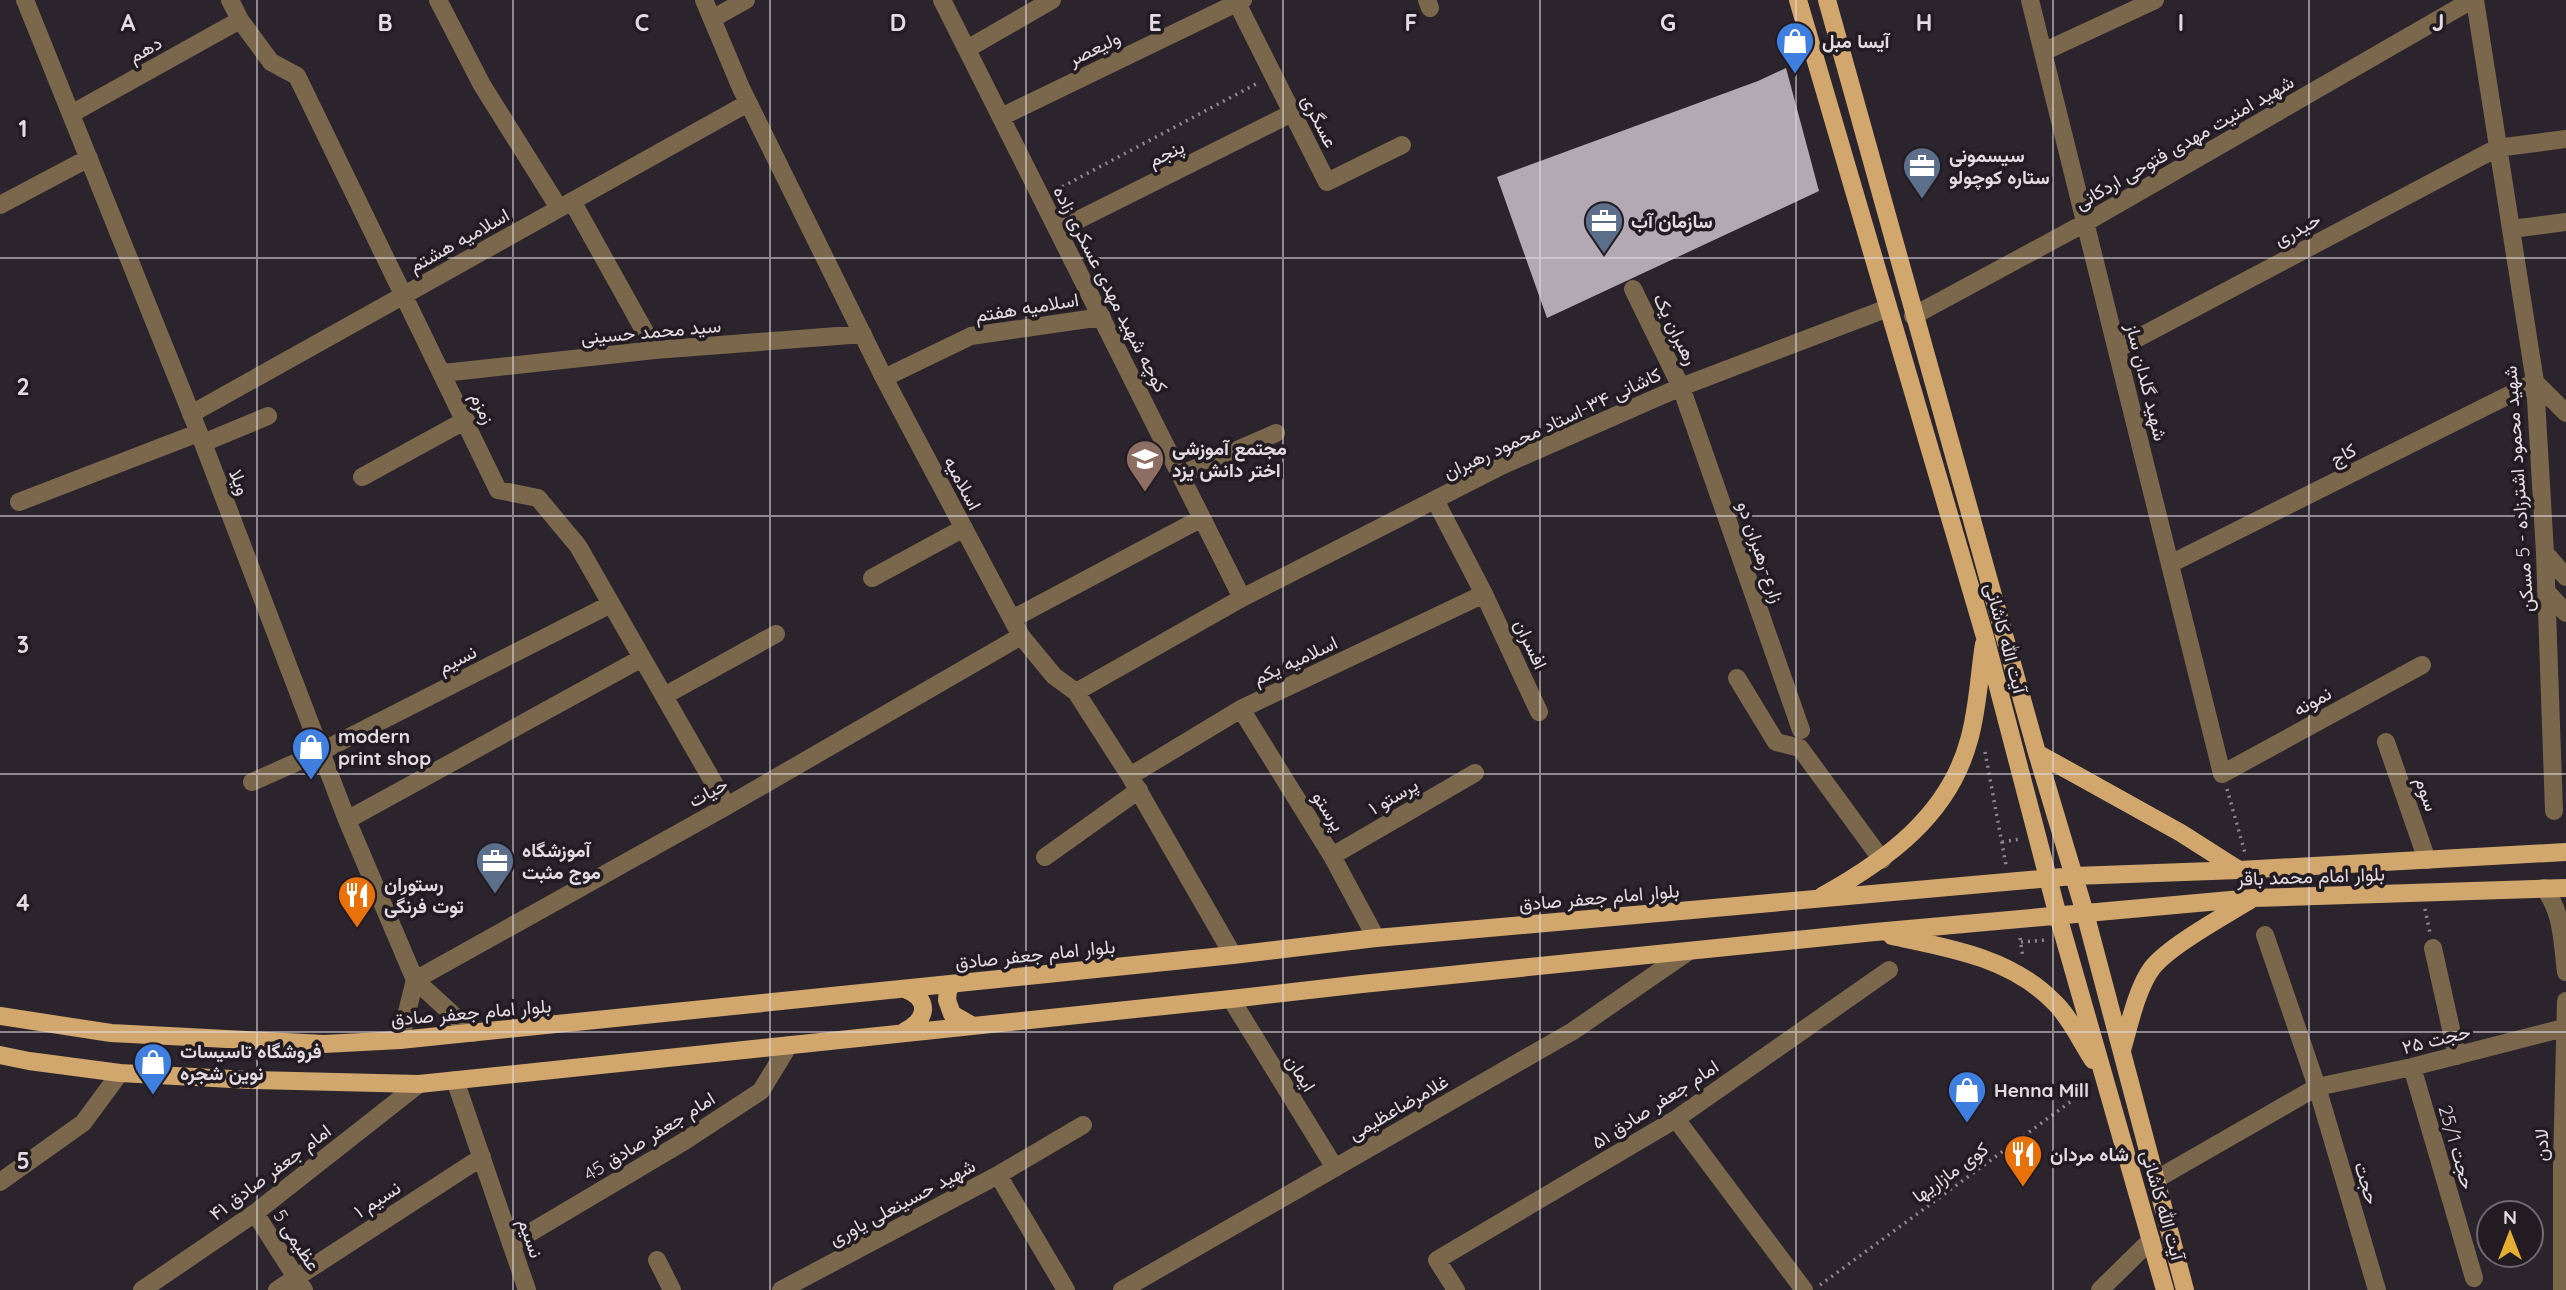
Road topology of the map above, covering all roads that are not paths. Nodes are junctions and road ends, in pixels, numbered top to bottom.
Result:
1 (25, 0) edge
2 (230, 0) edge
3 (438, 0) edge
4 (704, 0) edge
5 (746, 0) edge
6 (942, 0) edge
7 (1052, 0) edge
8 (1798, 0) edge
9 (1827, 0) edge
10 (2030, 0) edge
11 (2155, 0) edge
12 (2473, 0) edge
13 (1240, 1) edge
14 (712, 19) junction
15 (240, 20) junction
16 (967, 49) junction
17 (2043, 52) junction
18 (748, 103) junction
19 (1292, 113) junction
20 (71, 114) junction
21 (1001, 117) junction
22 (2566, 139) edge
23 (1402, 145) dead end
24 (2497, 148) junction
25 (89, 158) junction
26 (566, 204) junction
27 (0, 205) edge
28 (2566, 222) edge
29 (2085, 223) junction
30 (2511, 229) junction
31 (1058, 230) junction
32 (1633, 289) dead end
33 (402, 296) junction
34 (1888, 308) junction
35 (1913, 316) junction
36 (1102, 317) junction
37 (863, 334) junction
38 (2117, 349) junction
39 (654, 350) junction
40 (443, 373) junction
41 (884, 378) junction
42 (2535, 382) junction
43 (1681, 387) junction
44 (2566, 413) edge
45 (191, 414) junction
46 (268, 416) dead end
47 (466, 420) junction
48 (1276, 433) dead end
49 (201, 438) junction
50 (1180, 475) junction
51 (362, 477) dead end
52 (1435, 500) junction
53 (19, 502) dead end
54 (1202, 518) junction
55 (964, 528) junction
56 (2545, 553) junction
57 (2170, 564) junction
58 (2566, 577) edge
59 (873, 578) dead end
60 (2546, 592) junction
61 (1484, 594) junction
62 (1242, 598) junction
63 (611, 604) junction
64 (2566, 614) edge
65 (1016, 628) junction
66 (776, 634) dead end
67 (1985, 637) junction
68 (642, 658) junction
69 (2422, 665) dead end
70 (1737, 678) dead end
71 (1076, 692) junction
72 (664, 696) junction
73 (1241, 709) junction
74 (1539, 712) dead end
75 (1801, 730) dead end
76 (2386, 742) dead end
77 (322, 751) junction
78 (2037, 753) junction
79 (1475, 773) dead end
80 (2222, 774) joint
81 (252, 782) dead end
82 (1134, 783) junction
83 (727, 806) junction
84 (2554, 811) dead end
85 (346, 820) junction
86 (2566, 852) edge
87 (1332, 856) junction
88 (1045, 857) dead end
89 (1882, 860) junction
90 (2427, 860) junction
91 (2245, 870) junction
92 (2074, 876) junction
93 (2048, 878) junction
94 (2544, 888) junction
95 (2566, 888) edge
96 (2253, 898) junction
97 (1815, 899) junction
98 (2085, 913) junction
99 (2058, 916) junction
100 (1875, 932) junction
101 (2265, 935) dead end
102 (1376, 938) junction
103 (2433, 948) road end
104 (1689, 951) junction
105 (1233, 955) junction
106 (1889, 970) dead end
107 (2566, 972) edge
108 (415, 980) junction
109 (954, 984) junction
110 (905, 989) junction
111 (1231, 999) junction
112 (2566, 1001) edge
113 (0, 1016) edge
114 (971, 1026) junction
115 (2564, 1028) junction
116 (473, 1033) junction
117 (901, 1033) junction
118 (400, 1040) junction
119 (789, 1045) junction
120 (2122, 1050) junction
121 (0, 1055) edge
122 (2457, 1056) junction
123 (2412, 1067) junction
124 (120, 1073) junction
125 (2104, 1077) junction
126 (455, 1080) junction
127 (419, 1084) junction
128 (2317, 1087) junction
129 (1676, 1119) junction
130 (1083, 1125) dead end
131 (482, 1157) junction
132 (2564, 1165) edge
133 (1335, 1168) junction
134 (998, 1175) junction
135 (2155, 1180) junction
136 (0, 1182) edge
137 (255, 1213) junction
138 (2151, 1240) junction
139 (511, 1244) junction
140 (656, 1260) dead end
141 (2474, 1278) dead end
142 (300, 1283) edge
143 (1126, 1289) edge
144 (142, 1290) edge
145 (277, 1290) edge
146 (527, 1290) edge
147 (672, 1290) edge
148 (781, 1290) edge
149 (1066, 1290) edge
150 (1457, 1290) edge
151 (1804, 1290) edge
152 (2100, 1290) edge
153 (2165, 1290) edge
154 (2185, 1290) edge
155 (2377, 1290) edge
156 (2562, 1290) edge

1 - 20 street, ویلا
2 - 15 street, زمزم
3 - 26 street
4 - 14 street, اسلامیه
5 - 14 street
6 - 16 street, کوچه شهید مهدی عسکری زاده
7 - 16 street
8 - 34 main road, آیت الله کاشانی
9 - 35 main road, آیت الله کاشانی
10 - 17 street, شهید گلدان ساز
11 - 17 street
12 - 24 street, شهید محمود اشترزاده - 5 مسکن
12 - 29 street, شهید امنیت مهدی فتوحی اردکانی
13 - 19 street, عسگری
13 - 21 street, ولیعصر
14 - 18 street, اسلامیه
15 - 20 street, دهم
15 - 33 street, زمزم
16 - 21 street, کوچه شهید مهدی عسکری زاده
17 - 29 street, شهید گلدان ساز
18 - 26 street, اسلامیه هشتم
18 - 37 street, اسلامیه
19 - 23 street, عسگری
19 - 31 street, پنجم
20 - 25 street, ویلا
21 - 31 street, کوچه شهید مهدی عسکری زاده
22 - 24 street
24 - 30 street, شهید محمود اشترزاده - 5 مسکن
24 - 38 street, حیدری
25 - 27 street
25 - 45 street, ویلا
26 - 33 street, اسلامیه هشتم
26 - 39 street
28 - 30 street
29 - 35 street, شهید امنیت مهدی فتوحی اردکانی
29 - 38 street, شهید گلدان ساز
30 - 42 street, شهید محمود اشترزاده - 5 مسکن
31 - 36 street, کوچه شهید مهدی عسکری زاده
32 - 43 street, رهبران یک
33 - 40 street, زمزم
33 - 45 street, اسلامیه هشتم
34 - 43 street, کاشانی ۳۴-استاد محمود رهبران
34 - 67 main road, آیت الله کاشانی
35 - 78 main road, آیت الله کاشانی
36 - 41 street, اسلامیه هفتم
36 - 50 street, کوچه شهید مهدی عسکری زاده
37 - 39 street, سید محمد حسینی
37 - 41 street, اسلامیه
38 - 57 street, شهید گلدان ساز
39 - 40 street, سید محمد حسینی
40 - 47 street, زمزم
41 - 55 street, اسلامیه
42 - 44 street
42 - 56 street, شهید محمود اشترزاده - 5 مسکن
42 - 57 street, کاج
43 - 52 street, کاشانی ۳۴-استاد محمود رهبران
43 - 75 street, زارع-رهبران دو
45 - 49 street, ویلا
46 - 49 street
47 - 51 street
47 - 63 street, زمزم
48 - 50 street
49 - 53 street
49 - 77 street, ویلا
50 - 54 street, کوچه شهید مهدی عسکری زاده
52 - 61 street, افسران
52 - 62 street, کاشانی ۳۴-استاد محمود رهبران
54 - 62 street, کوچه شهید مهدی عسکری زاده
54 - 65 street, حیات
55 - 59 street
55 - 65 street, اسلامیه
56 - 58 street
56 - 60 street, شهید محمود اشترزاده - 5 مسکن
57 - 80 street, شهید گلدان ساز
60 - 64 street
60 - 84 street, شهید محمود اشترزاده - 5 مسکن
61 - 73 street, اسلامیه یکم
61 - 74 street, افسران
62 - 71 street, کاشانی ۳۴-استاد محمود رهبران
63 - 68 street, زمزم
63 - 77 street, نسیم
65 - 71 street, اسلامیه
65 - 83 street, حیات
66 - 72 street
67 - 89 main road
67 - 93 main road, آیت الله کاشانی
68 - 72 street, زمزم
68 - 85 street
69 - 80 street, نمونه
70 - 89 street
71 - 82 street, اسلامیه
72 - 83 street, زمزم
73 - 82 street, اسلامیه یکم
73 - 87 street, پرستو
76 - 90 street, سوم
77 - 81 street, نسیم
77 - 85 street, ویلا
78 - 91 main road
78 - 92 main road, آیت الله کاشانی
79 - 87 street, پرستو ۱
82 - 88 street, اسلامیه یکم
82 - 105 street, اسلامیه
83 - 108 street, حیات
85 - 108 street, ویلا
86 - 90 main road, بلوار امام محمد باقر
87 - 102 street, پرستو
89 - 97 main road
90 - 91 main road, بلوار امام محمد باقر
91 - 92 main road, بلوار امام محمد باقر
92 - 93 main road, بلوار امام جعفر صادق
92 - 98 main road, آیت الله کاشانی
93 - 97 main road, بلوار امام جعفر صادق
93 - 99 main road, آیت الله کاشانی
94 - 95 main road, بلوار امام محمد باقر
94 - 96 main road, بلوار امام محمد باقر
94 - 107 street
96 - 98 main road, بلوار امام محمد باقر
96 - 120 main road
97 - 102 main road, بلوار امام جعفر صادق
98 - 99 main road, بلوار امام محمد باقر
98 - 120 main road, آیت الله کاشانی
99 - 100 main road
99 - 125 main road, آیت الله کاشانی
100 - 104 main road
100 - 125 main road
101 - 128 street, حجت
102 - 105 main road, بلوار امام جعفر صادق
103 - 122 street
104 - 111 main road
104 - 133 street, غلامرضاعظیمی
105 - 109 main road, بلوار امام جعفر صادق
106 - 129 street, امام جعفر صادق ۵۱
108 - 116 street, ویلا
108 - 118 street
109 - 110 main road, بلوار امام جعفر صادق
109 - 114 main road
110 - 116 main road, بلوار امام جعفر صادق
110 - 117 main road
111 - 114 main road
111 - 133 street, ایمان
112 - 115 street, لادن
113 - 118 main road, بلوار امام جعفر صادق
114 - 117 main road
115 - 122 street, حجت ۲۵
115 - 132 street, لادن
116 - 118 main road, بلوار امام جعفر صادق
117 - 119 main road
119 - 126 main road
119 - 139 street, امام جعفر صادق 45
120 - 135 main road, آیت الله کاشانی
121 - 124 main road
122 - 123 street, حجت ۲۵
123 - 128 street, حجت ۲۵
123 - 141 street, حجت 25/1
124 - 127 main road
124 - 136 street
125 - 138 main road, آیت الله کاشانی
126 - 127 main road
126 - 131 street, نسیم
127 - 137 street, امام جعفر صادق ۴۱
128 - 135 street
128 - 155 street, حجت
129 - 150 street, امام جعفر صادق ۵۱
129 - 151 street
130 - 134 street
131 - 139 street, نسیم
131 - 142 street, نسیم ۱
132 - 156 street, لادن
133 - 143 street, غلامرضاعظیمی
134 - 148 street, شهید حسینعلی یاوری
134 - 149 street, شهید حسینعلی یاوری
135 - 154 main road, آیت الله کاشانی
137 - 142 street, عظیمی 5
137 - 144 street, امام جعفر صادق ۴۱
138 - 152 street
138 - 153 main road, آیت الله کاشانی
139 - 146 street, نسیم
140 - 147 street
142 - 145 street, نسیم ۱

